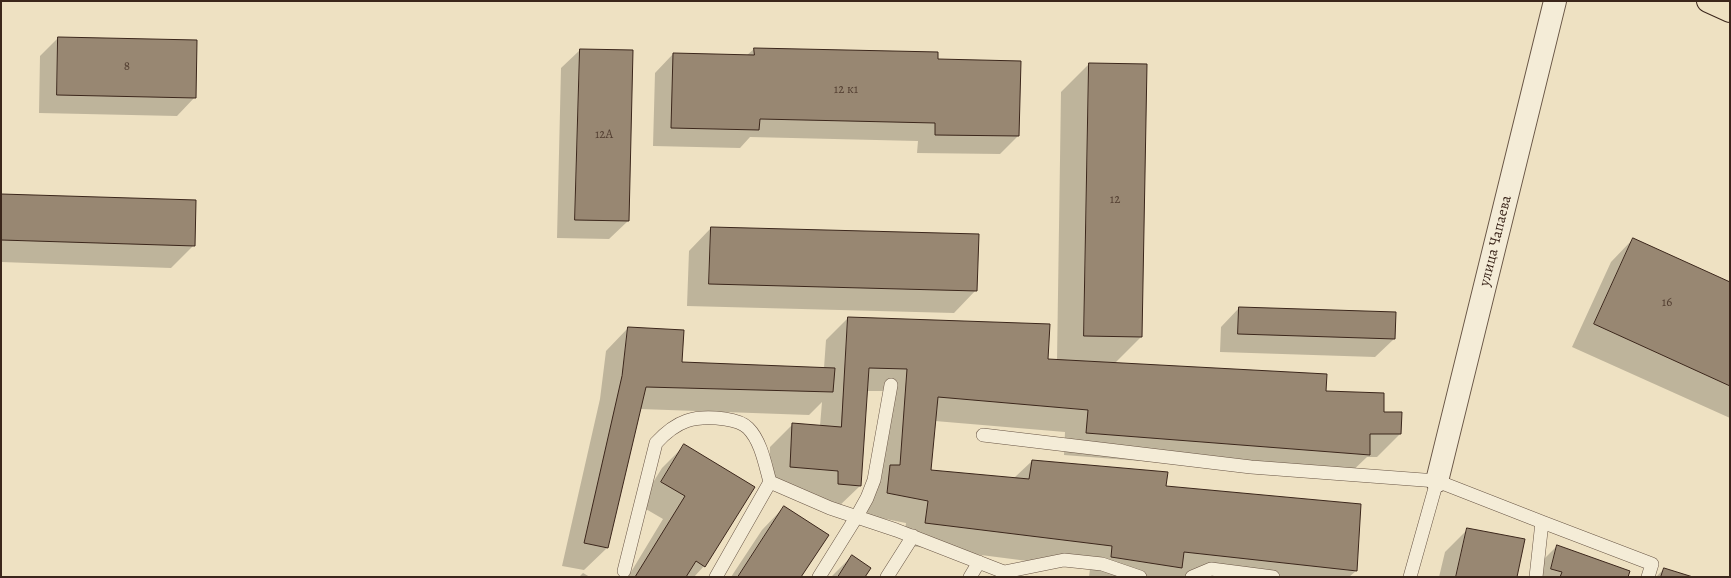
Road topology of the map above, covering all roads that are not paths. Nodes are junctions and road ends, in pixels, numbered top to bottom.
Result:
1 (1555, 1) edge
2 (1708, 1) edge
3 (1730, 11) edge
4 (891, 385) dead end
5 (983, 435) dead end
6 (1437, 481) junction
7 (770, 482) junction
8 (857, 516) junction
9 (1542, 522) junction
10 (913, 536) junction
11 (979, 562) junction
12 (624, 571) dead end
13 (1005, 574) edge
14 (716, 577) edge
15 (819, 577) edge
16 (887, 577) edge
17 (970, 577) edge
18 (1140, 577) edge
19 (1192, 577) edge
20 (1273, 577) edge
21 (1410, 577) edge
22 (1536, 577) edge
23 (1648, 577) edge

1 - 6 street, улица Чапаева
2 - 3 main road
4 - 8 lane
5 - 6 lane
6 - 9 lane
6 - 21 lane
7 - 8 lane
7 - 12 lane
7 - 14 lane
8 - 10 lane
8 - 15 lane
9 - 22 lane
9 - 23 lane
10 - 11 lane
10 - 16 lane
11 - 13 lane
11 - 17 lane
13 - 18 lane
19 - 20 lane

